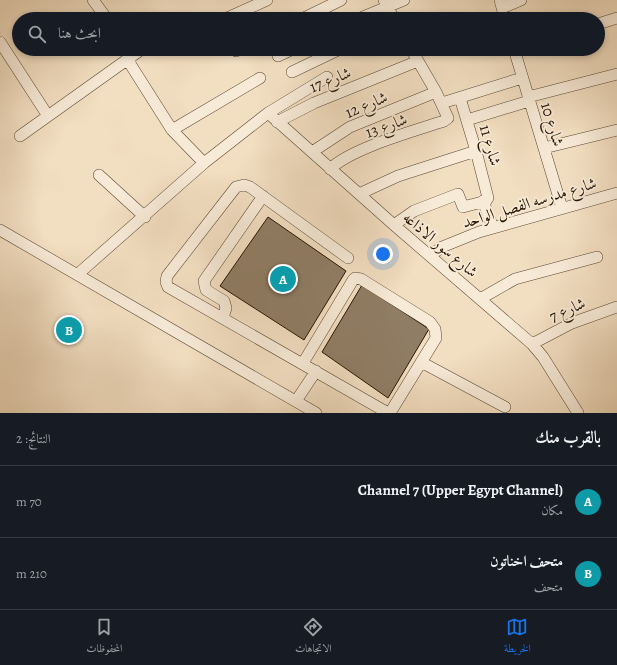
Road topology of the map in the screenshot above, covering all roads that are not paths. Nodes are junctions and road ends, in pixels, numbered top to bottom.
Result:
1 (93, 0) edge
2 (267, 0) edge
3 (341, 0) edge
4 (404, 0) edge
5 (521, 0) edge
6 (385, 3) edge
7 (502, 9) edge
8 (102, 12) edge
9 (240, 12) edge
10 (316, 12) edge
11 (370, 12) edge
12 (390, 12) edge
13 (617, 18) edge
14 (605, 22) edge
15 (0, 42) edge
16 (128, 56) edge
17 (134, 56) edge
18 (325, 56) edge
19 (415, 56) edge
20 (516, 56) edge
21 (418, 61) junction
22 (292, 72) dead end
23 (617, 74) edge
24 (327, 77) dead end
25 (260, 78) dead end
26 (522, 78) junction
27 (436, 92) junction
28 (460, 98) junction
29 (529, 99) junction
30 (444, 108) junction
31 (268, 112) junction
32 (48, 116) junction
33 (467, 120) junction
34 (277, 122) junction
35 (172, 130) junction
36 (617, 130) edge
37 (20, 136) dead end
38 (544, 148) junction
39 (476, 151) junction
40 (312, 152) junction
41 (204, 163) junction
42 (330, 169) junction
43 (99, 175) dead end
44 (617, 193) edge
45 (359, 194) junction
46 (263, 196) junction
47 (484, 201) junction
48 (562, 208) junction
49 (145, 217) junction
50 (394, 225) junction
51 (493, 228) junction
52 (0, 230) edge
53 (430, 255) junction
54 (597, 257) dead end
55 (348, 258) dead end
56 (78, 274) junction
57 (480, 299) junction
58 (617, 307) edge
59 (223, 318) junction
60 (532, 344) junction
61 (421, 362) junction
62 (303, 363) junction
63 (316, 371) junction
64 (296, 401) junction
65 (505, 407) dead end
66 (316, 413) edge
67 (389, 413) edge
68 (578, 413) edge

1 - 8 street
2 - 9 street
3 - 10 street
4 - 6 street
5 - 7 street
6 - 11 street
6 - 12 street
13 - 14 street
15 - 32 street
16 - 32 street
17 - 35 street
18 - 22 street
19 - 21 street
20 - 26 street, شارع 10
21 - 27 street
21 - 34 street, شارع 17
23 - 29 street
24 - 31 street
25 - 35 street
26 - 28 street
26 - 29 street, شارع 10
27 - 30 street
27 - 40 street, شارع 12
28 - 30 street
28 - 33 street, شارع 11
29 - 33 street
29 - 38 street, شارع 10
30 - 42 street, شارع 13
31 - 34 street, شارع سور الاذاعه
31 - 41 street
32 - 37 street
33 - 39 street, شارع 11
34 - 40 street, شارع سور الاذاعه
35 - 41 street
36 - 38 street
38 - 48 street, شارع 10
39 - 45 street
39 - 47 street, شارع 11
40 - 42 street, شارع سور الاذاعه
41 - 49 street
42 - 45 street, شارع سور الاذاعه
43 - 49 street
44 - 48 street, شارع مدرسه الفصل الواحد
45 - 50 street, شارع سور الاذاعه
46 - 55 street
46 - 59 street
46 - 59 street
47 - 50 street
47 - 51 street, شارع 11
48 - 51 street, شارع مدرسه الفصل الواحد
49 - 56 street
50 - 53 street, شارع سور الاذاعه
51 - 53 street, شارع مدرسه الفصل الواحد
52 - 56 street
53 - 57 street, شارع سور الاذاعه
54 - 57 street
56 - 64 street
57 - 60 street, شارع سور الاذاعه
58 - 60 street, شارع 7
59 - 62 street
60 - 68 street, شارع سور الاذاعه
61 - 62 street
61 - 65 street
61 - 67 street
62 - 63 street
63 - 64 street
63 - 67 street
64 - 66 street

